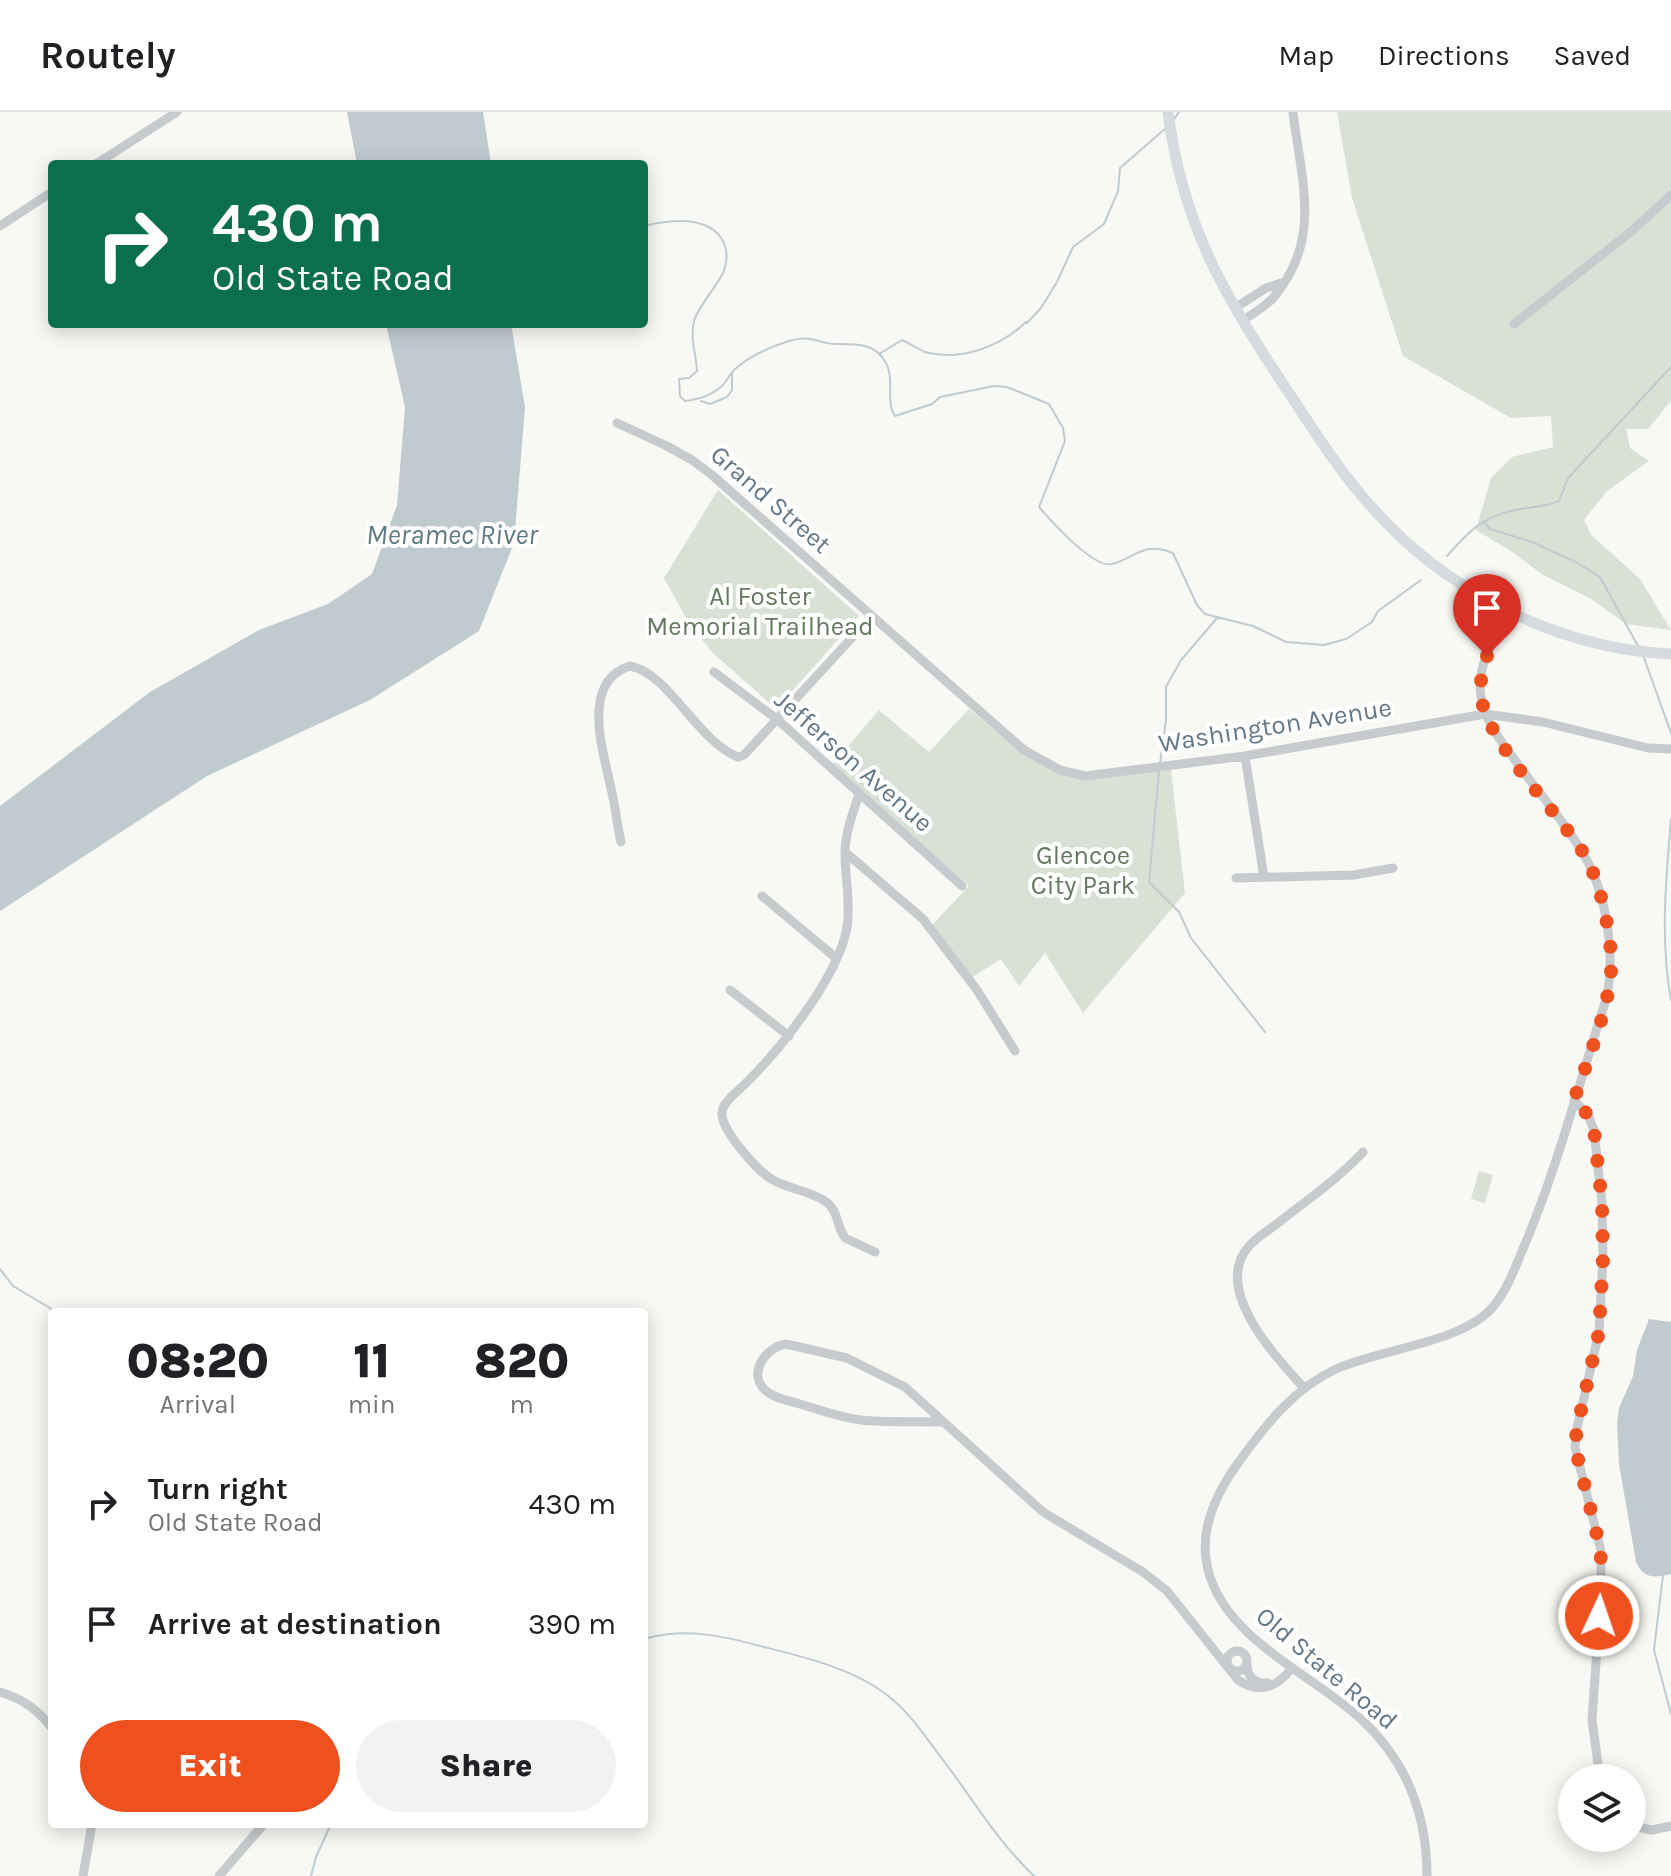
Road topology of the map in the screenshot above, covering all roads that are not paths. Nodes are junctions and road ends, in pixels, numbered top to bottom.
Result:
1 (177, 112) edge
2 (1168, 112) edge
3 (1293, 112) edge
4 (102, 160) edge
5 (48, 195) edge
6 (1671, 195) edge
7 (0, 226) edge
8 (1281, 283) junction
9 (1235, 308) junction
10 (1242, 321) junction
11 (1514, 324) dead end
12 (617, 423) dead end
13 (1508, 611) junction
14 (871, 617) junction
15 (1671, 654) edge
16 (714, 672) dead end
17 (1485, 714) junction
18 (778, 720) junction
19 (1671, 749) edge
20 (1245, 756) junction
21 (1071, 774) joint
22 (859, 794) junction
23 (621, 842) dead end
24 (845, 852) junction
25 (1393, 868) dead end
26 (1264, 877) junction
27 (1236, 878) dead end
28 (962, 886) dead end
29 (762, 896) dead end
30 (836, 958) junction
31 (730, 990) dead end
32 (789, 1036) junction
33 (1015, 1051) dead end
34 (1574, 1100) junction
35 (1363, 1152) dead end
36 (875, 1252) dead end
37 (1304, 1388) junction
38 (920, 1399) junction
39 (914, 1421) junction
40 (943, 1422) junction
41 (1211, 1646) junction
42 (1234, 1651) junction
43 (1247, 1665) junction
44 (1289, 1672) junction
45 (0, 1692) edge
46 (48, 1724) edge
47 (1598, 1764) edge
48 (1671, 1826) edge
49 (91, 1828) edge
50 (261, 1828) edge
51 (1646, 1829) edge
52 (83, 1876) edge
53 (219, 1876) edge
54 (1427, 1876) edge

1 - 4 street
2 - 9 main road
3 - 8 street
5 - 7 street
6 - 11 street
8 - 9 street
8 - 10 street
9 - 10 main road
10 - 13 main road
12 - 14 street, Grand Street
13 - 15 main road
13 - 17 street, Old State Road
14 - 18 street
14 - 21 street, Grand Street
16 - 18 street, Jefferson Avenue
17 - 19 street, Washington Avenue
17 - 20 street, Washington Avenue
17 - 34 street, Old State Road
18 - 22 street, Jefferson Avenue
18 - 23 street
20 - 21 street, Washington Avenue
20 - 26 street
22 - 24 street
22 - 28 street, Jefferson Avenue
24 - 30 street
24 - 33 street
25 - 26 street
26 - 27 street
29 - 30 street
30 - 32 street
31 - 32 street
32 - 36 street
34 - 37 street, Old State Road
34 - 47 street
35 - 37 street
37 - 44 street, Old State Road
38 - 39 street
38 - 39 street
38 - 40 street
39 - 40 street
40 - 41 street
41 - 42 street
41 - 44 street
42 - 43 street
42 - 43 street
43 - 44 street
44 - 54 street, Old State Road
45 - 46 street
48 - 51 street
49 - 52 street
50 - 53 street

